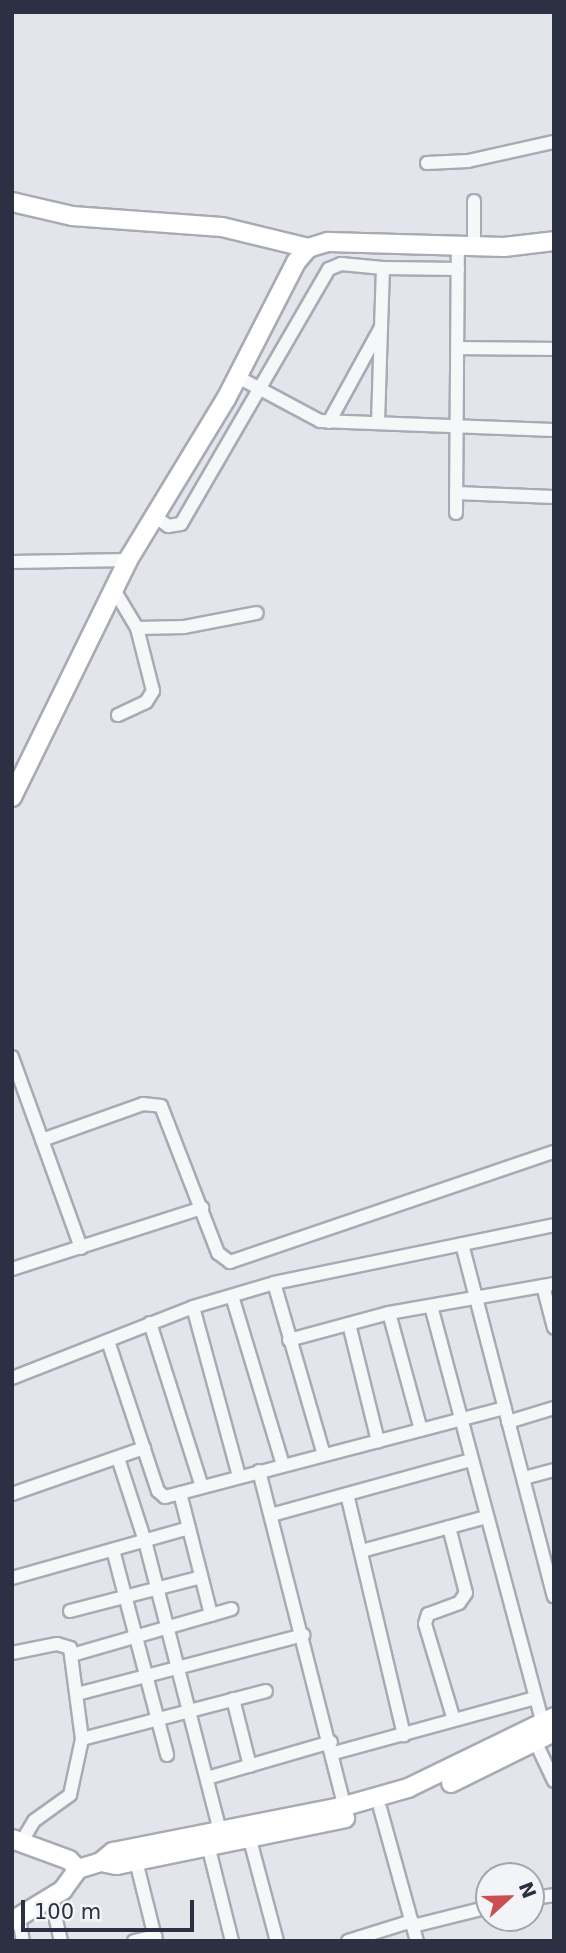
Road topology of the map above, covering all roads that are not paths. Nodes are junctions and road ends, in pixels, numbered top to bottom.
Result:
1 (554, 142) edge
2 (427, 163) dead end
3 (474, 201) dead end
4 (16, 206) edge
5 (554, 241) edge
6 (466, 247) junction
7 (308, 248) junction
8 (383, 268) junction
9 (458, 269) junction
10 (381, 327) junction
11 (458, 348) junction
12 (554, 349) edge
13 (238, 377) junction
14 (259, 387) junction
15 (329, 422) junction
16 (378, 423) junction
17 (457, 426) junction
18 (554, 430) edge
19 (456, 493) junction
20 (554, 497) edge
21 (456, 513) dead end
22 (153, 515) junction
23 (128, 560) junction
24 (12, 562) edge
25 (113, 587) junction
26 (257, 613) dead end
27 (137, 628) junction
28 (118, 715) dead end
29 (12, 797) edge
30 (12, 1057) edge
31 (42, 1140) junction
32 (554, 1152) edge
33 (202, 1208) junction
34 (554, 1224) edge
35 (461, 1244) junction
36 (80, 1248) junction
37 (12, 1269) edge
38 (274, 1283) junction
39 (548, 1285) edge
40 (232, 1296) junction
41 (475, 1298) junction
42 (431, 1306) junction
43 (193, 1307) junction
44 (389, 1313) junction
45 (150, 1323) junction
46 (349, 1324) junction
47 (554, 1328) edge
48 (289, 1340) junction
49 (108, 1341) junction
50 (12, 1378) edge
51 (505, 1408) junction
52 (554, 1408) edge
53 (460, 1420) junction
54 (508, 1422) junction
55 (421, 1430) junction
56 (378, 1441) junction
57 (144, 1448) junction
58 (324, 1455) junction
59 (118, 1458) junction
60 (470, 1460) junction
61 (283, 1465) junction
62 (554, 1470) edge
63 (260, 1471) junction
64 (239, 1476) junction
65 (524, 1478) junction
66 (202, 1487) junction
67 (180, 1493) junction
68 (12, 1494) edge
69 (347, 1494) junction
70 (271, 1515) junction
71 (486, 1517) junction
72 (449, 1527) junction
73 (189, 1528) junction
74 (145, 1541) junction
75 (113, 1550) junction
76 (362, 1551) junction
77 (201, 1577) junction
78 (12, 1578) edge
79 (157, 1589) junction
80 (554, 1596) edge
81 (124, 1597) junction
82 (231, 1609) dead end
83 (70, 1611) dead end
84 (211, 1615) junction
85 (166, 1628) junction
86 (303, 1635) junction
87 (133, 1637) junction
88 (12, 1653) edge
89 (72, 1655) junction
90 (177, 1668) junction
91 (145, 1677) junction
92 (267, 1691) dead end
93 (77, 1694) junction
94 (535, 1698) junction
95 (233, 1699) junction
96 (189, 1711) junction
97 (157, 1719) junction
98 (454, 1720) junction
99 (546, 1730) edge
100 (404, 1735) junction
101 (82, 1739) junction
102 (333, 1748) junction
103 (167, 1755) dead end
104 (250, 1766) junction
105 (207, 1778) junction
106 (554, 1781) edge
107 (380, 1808) junction
108 (346, 1812) junction
109 (249, 1836) junction
110 (217, 1838) junction
111 (17, 1841) edge
112 (136, 1861) junction
113 (101, 1862) junction
114 (78, 1868) junction
115 (51, 1899) junction
116 (475, 1910) edge
117 (16, 1919) edge
118 (413, 1924) junction
119 (155, 1939) edge
120 (352, 1940) edge
121 (23, 1941) edge
122 (61, 1941) edge
123 (134, 1941) edge
124 (232, 1941) edge
125 (276, 1941) edge
126 (417, 1941) edge

1 - 2 street
3 - 6 street
4 - 7 street
5 - 6 street
6 - 7 street
6 - 9 street
7 - 13 street
8 - 9 street
8 - 10 street
8 - 14 street
9 - 11 street
10 - 15 street
10 - 16 street
11 - 12 street
11 - 17 street
13 - 14 street
13 - 22 street
14 - 15 street
14 - 22 street
15 - 16 street
16 - 17 street
17 - 18 street
17 - 19 street
19 - 20 street
19 - 21 street
22 - 23 street
23 - 24 street
23 - 25 street
25 - 27 street
25 - 29 street
26 - 27 street
27 - 28 street
30 - 31 street
31 - 33 street
31 - 36 street
32 - 33 street
33 - 36 street
34 - 35 street
35 - 38 street
35 - 41 street
36 - 37 street
38 - 40 street
38 - 48 street
39 - 41 street
39 - 47 street
40 - 43 street
40 - 61 street
41 - 42 street
41 - 51 street
42 - 44 street
42 - 53 street
43 - 45 street
43 - 64 street
44 - 46 street
44 - 55 street
45 - 49 street
45 - 66 street
46 - 48 street
46 - 56 street
48 - 58 street
49 - 50 street
49 - 57 street
51 - 53 street
51 - 54 street
52 - 54 street
53 - 55 street
53 - 60 street
54 - 65 street
55 - 56 street
56 - 58 street
57 - 59 street
57 - 67 street
58 - 61 street
59 - 68 street
59 - 74 street
60 - 69 street
60 - 71 street
61 - 63 street
62 - 65 street
63 - 64 street
63 - 70 street
64 - 66 street
65 - 80 street
66 - 67 street
67 - 73 street
69 - 70 street
69 - 76 street
70 - 86 street
71 - 72 street
71 - 94 street
72 - 76 street
72 - 98 street
73 - 74 street
73 - 77 street
74 - 75 street
74 - 79 street
75 - 78 street
75 - 81 street
76 - 100 street
77 - 79 street
77 - 84 street
79 - 81 street
79 - 85 street
81 - 83 street
81 - 87 street
82 - 84 street
84 - 85 street
85 - 87 street
85 - 90 street
86 - 90 street
86 - 102 street
87 - 89 street
87 - 91 street
88 - 89 street
89 - 93 street
90 - 91 street
90 - 96 street
91 - 93 street
91 - 97 street
92 - 95 street
93 - 101 street
94 - 98 street
94 - 99 street
95 - 96 street
95 - 104 street
96 - 97 street
96 - 105 street
97 - 101 street
97 - 103 street
98 - 100 street
99 - 106 street
99 - 107 street
99 - 108 street
100 - 102 street
101 - 111 street
102 - 104 street
102 - 108 street
104 - 105 street
105 - 110 street
107 - 108 street
107 - 118 street
108 - 109 street
108 - 110 street
109 - 110 street
109 - 125 street
110 - 112 street
110 - 113 street
110 - 124 street
111 - 114 street
112 - 113 street
112 - 119 street
113 - 114 street
114 - 115 street
115 - 117 street
115 - 122 street
116 - 118 street
117 - 121 street
118 - 120 street
118 - 126 street
119 - 123 street

